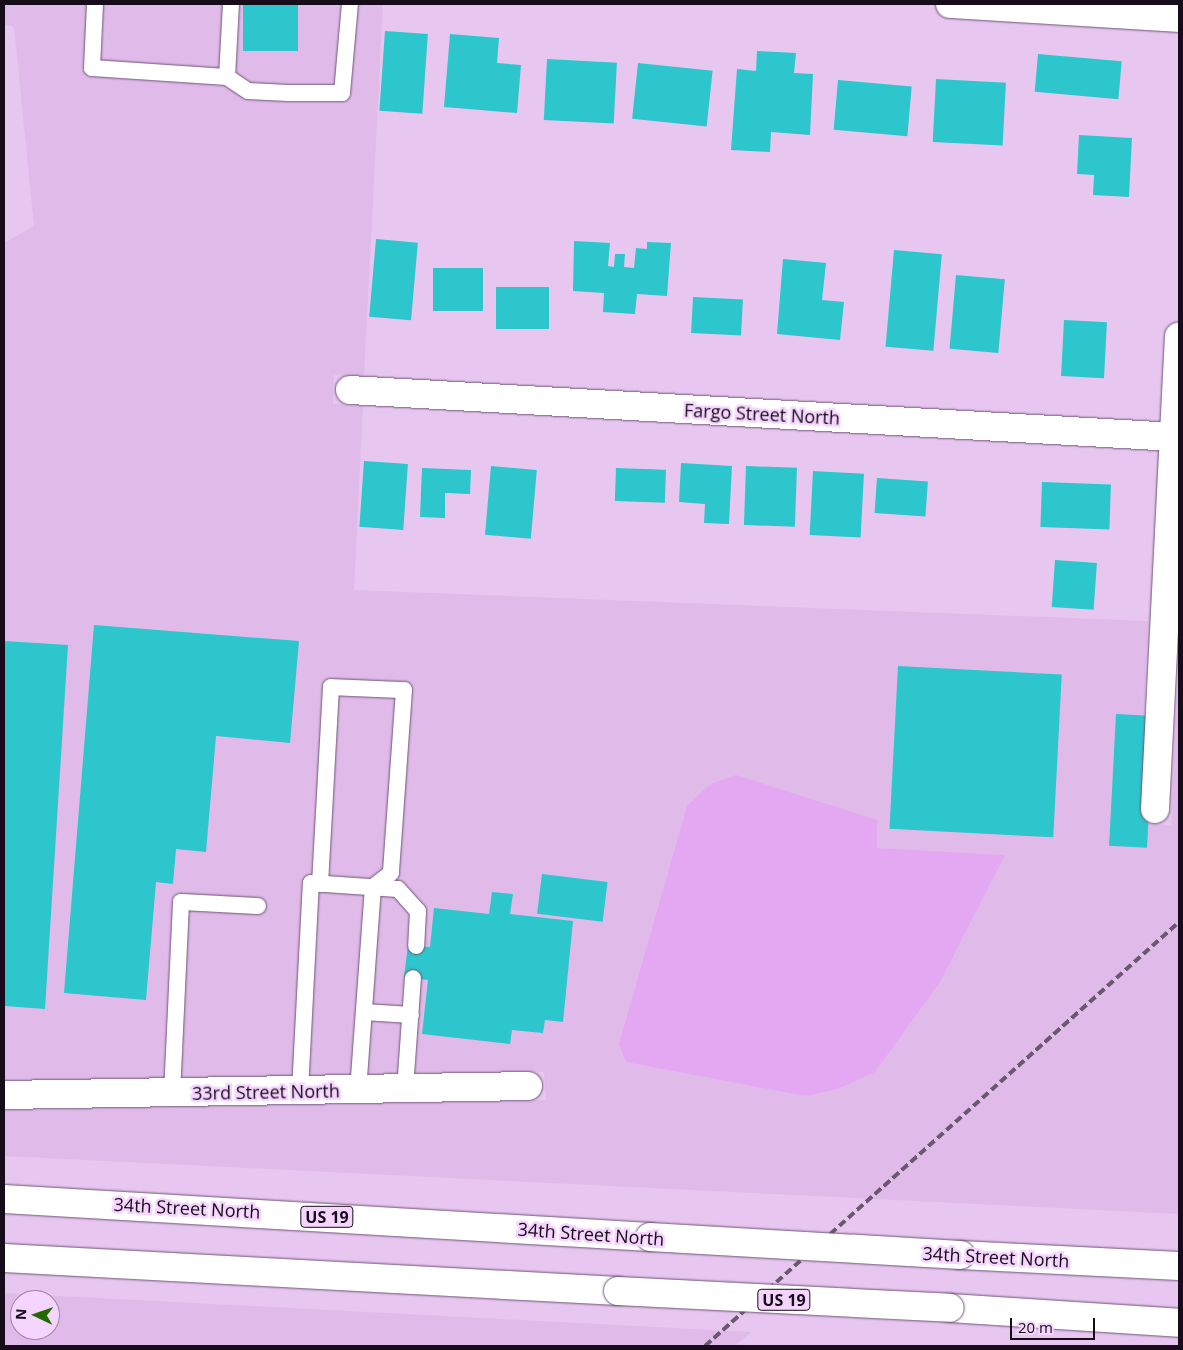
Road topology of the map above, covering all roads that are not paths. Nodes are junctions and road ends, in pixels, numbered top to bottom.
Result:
1 (95, 4) edge
2 (231, 4) edge
3 (350, 4) edge
4 (950, 4) edge
5 (1179, 18) edge
6 (227, 77) junction
7 (1179, 337) edge
8 (350, 390) dead end
9 (1174, 437) junction
10 (1155, 809) dead end
11 (320, 884) junction
12 (373, 888) junction
13 (258, 906) dead end
14 (416, 946) dead end
15 (413, 978) dead end
16 (364, 1012) junction
17 (410, 1015) junction
18 (528, 1086) dead end
19 (405, 1089) junction
20 (358, 1090) junction
21 (300, 1091) junction
22 (172, 1094) junction
23 (4, 1096) edge
24 (4, 1199) edge
25 (4, 1258) edge
26 (1179, 1266) edge
27 (1179, 1323) edge

1 - 6 lane
2 - 6 lane
3 - 6 lane
4 - 5 main road
7 - 9 main road
8 - 9 main road, Fargo Street North
9 - 10 main road
11 - 12 lane
11 - 12 lane
11 - 21 lane
12 - 14 lane
12 - 16 lane
13 - 22 lane
15 - 17 lane
16 - 17 lane
16 - 20 lane
17 - 19 lane
18 - 19 main road, 33rd Street North
19 - 20 main road, 33rd Street North
20 - 21 main road, 33rd Street North
21 - 22 main road, 33rd Street North
22 - 23 main road, 33rd Street North
24 - 26 main road, 34th Street North / US 19, bridge
25 - 27 main road, US 19, bridge

